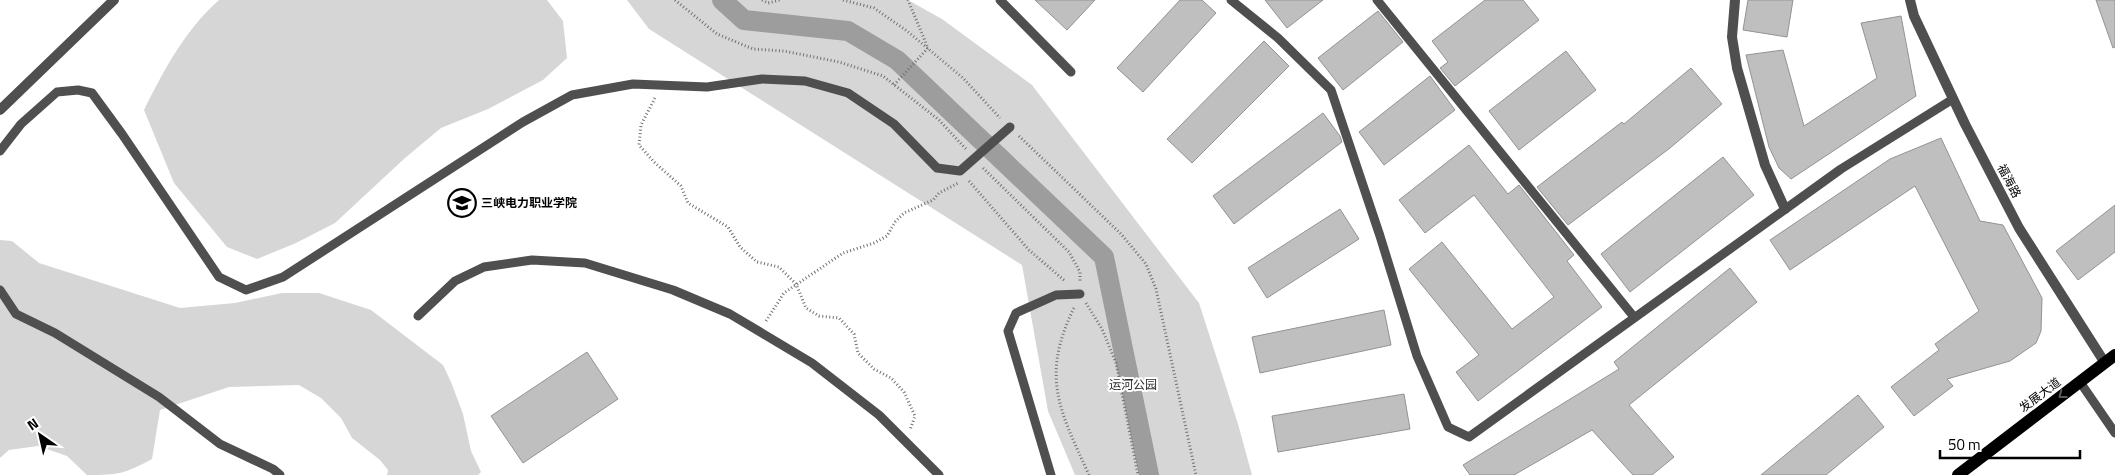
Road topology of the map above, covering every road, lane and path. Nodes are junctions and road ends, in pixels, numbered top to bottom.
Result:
1 (114, 0) edge
2 (675, 0) edge
3 (762, 0) edge
4 (780, 0) edge
5 (843, 0) edge
6 (908, 0) edge
7 (1000, 0) edge
8 (1231, 0) edge
9 (1377, 0) edge
10 (1735, 0) edge
11 (1910, 0) edge
12 (928, 48) junction
13 (1071, 72) dead end
14 (661, 85) junction
15 (894, 85) junction
16 (1953, 99) junction
17 (0, 110) edge
18 (939, 120) dead end
19 (1010, 127) junction
20 (0, 151) edge
21 (960, 171) junction
22 (1785, 209) junction
23 (796, 284) junction
24 (0, 290) edge
25 (1080, 294) junction
26 (418, 316) dead end
27 (1634, 317) junction
28 (759, 332) junction
29 (2110, 359) edge
30 (2080, 382) junction
31 (2115, 433) edge
32 (906, 442) junction
33 (280, 475) edge
34 (939, 475) edge
35 (1051, 475) edge
36 (1138, 475) edge
37 (1196, 475) edge
38 (1958, 475) edge

1 - 17 street
2 - 15 path
3 - 4 path
5 - 12 path
6 - 12 path
7 - 13 lane
8 - 27 lane
9 - 27 lane
10 - 22 street
11 - 16 street, 福海路
12 - 15 path
12 - 19 path
14 - 20 lane
14 - 21 lane
14 - 23 path
15 - 18 path
16 - 22 lane
16 - 29 street, 福海路
19 - 21 lane
19 - 37 path
21 - 23 path
21 - 25 path
22 - 27 lane
23 - 28 path
23 - 32 path
24 - 33 lane
25 - 35 lane
25 - 36 path
26 - 28 lane
28 - 32 lane
29 - 30 main road, 发展大道
30 - 31 lane
30 -> 38 main road, 发展大道
32 - 34 lane

